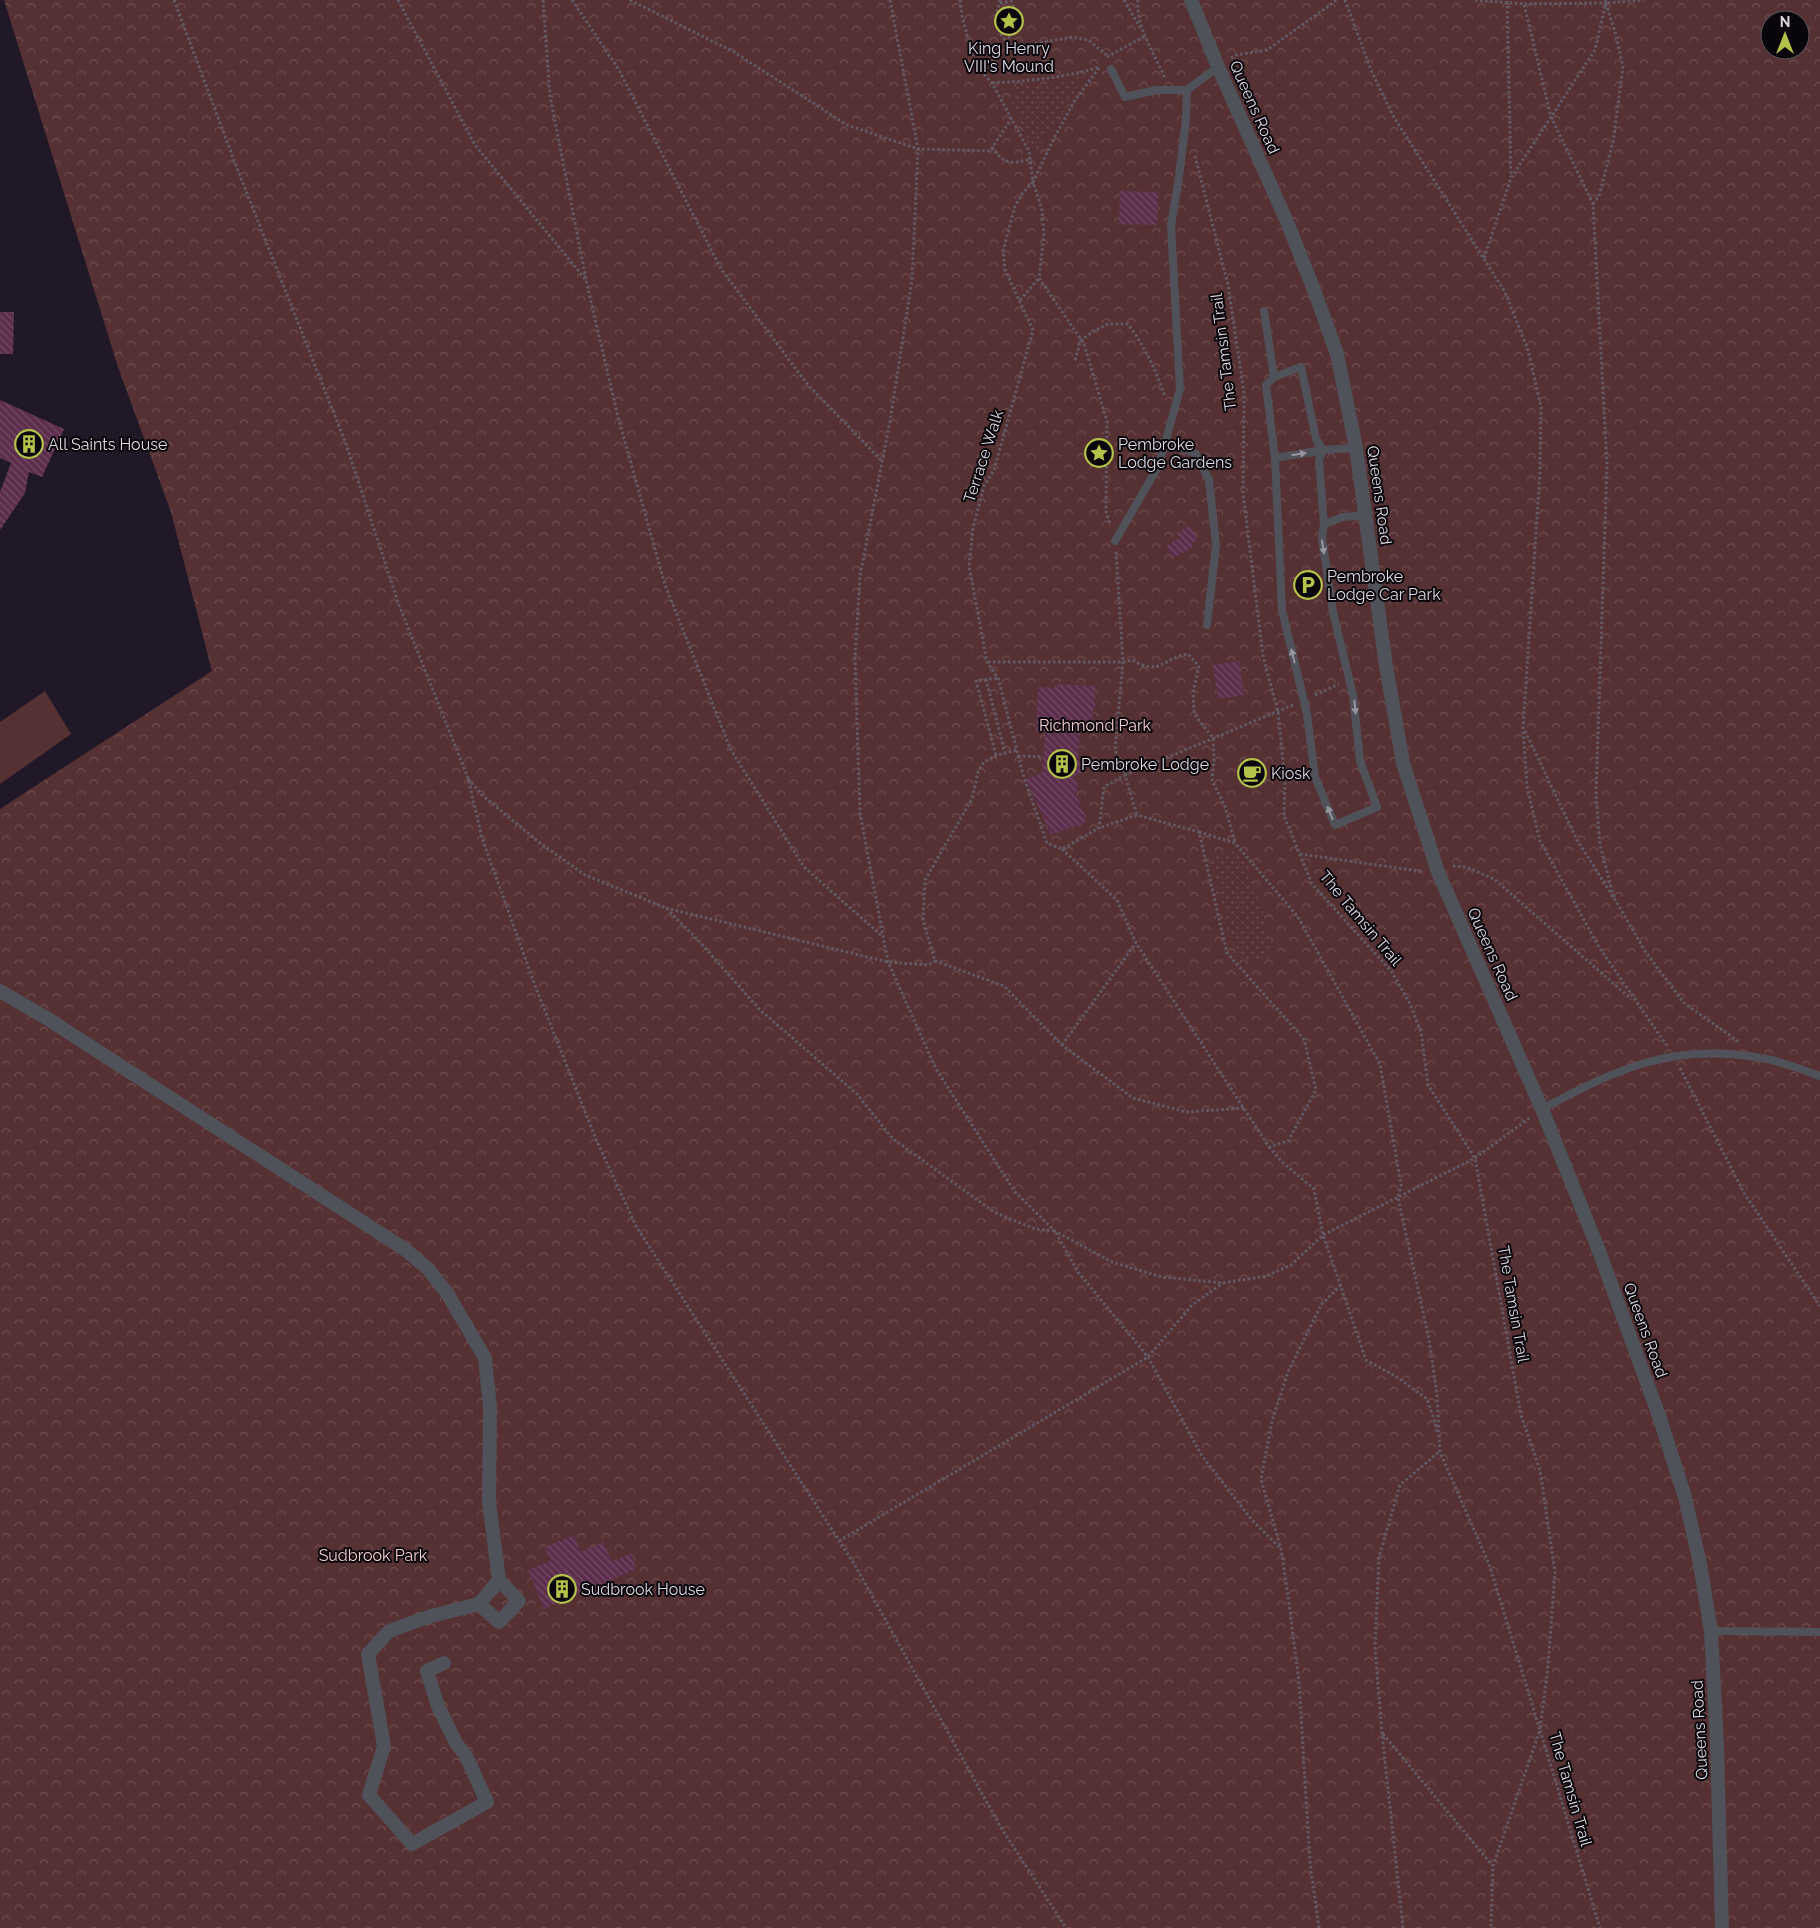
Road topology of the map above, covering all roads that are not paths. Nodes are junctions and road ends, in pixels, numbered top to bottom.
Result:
1 (1192, 0) edge
2 (1218, 67) junction
3 (1111, 69) dead end
4 (1187, 90) junction
5 (1264, 311) dead end
6 (1274, 377) junction
7 (1166, 441) junction
8 (1356, 448) junction
9 (1324, 450) junction
10 (1276, 458) junction
11 (1365, 515) junction
12 (1324, 524) junction
13 (1115, 541) dead end
14 (1207, 625) dead end
15 (0, 991) edge
16 (1820, 1076) edge
17 (1542, 1109) junction
18 (499, 1580) junction
19 (479, 1604) junction
20 (1711, 1632) junction
21 (1820, 1632) edge
22 (444, 1663) dead end
23 (1722, 1928) edge

1 - 2 street, Queens Road
2 - 4 lane
2 - 8 street, Queens Road
3 - 4 lane
4 - 7 lane
5 - 6 lane
6 - 9 lane
6 - 10 lane
7 - 13 lane
7 - 14 lane
8 - 9 lane
8 - 11 street, Queens Road
10 -> 9 lane
9 - 12 lane
12 -> 10 lane
11 - 12 lane
11 - 17 street, Queens Road
15 - 18 street
16 - 17 lane
17 - 20 street, Queens Road
18 - 19 street
18 - 19 street
19 - 22 street
20 - 21 lane
20 - 23 street, Queens Road

